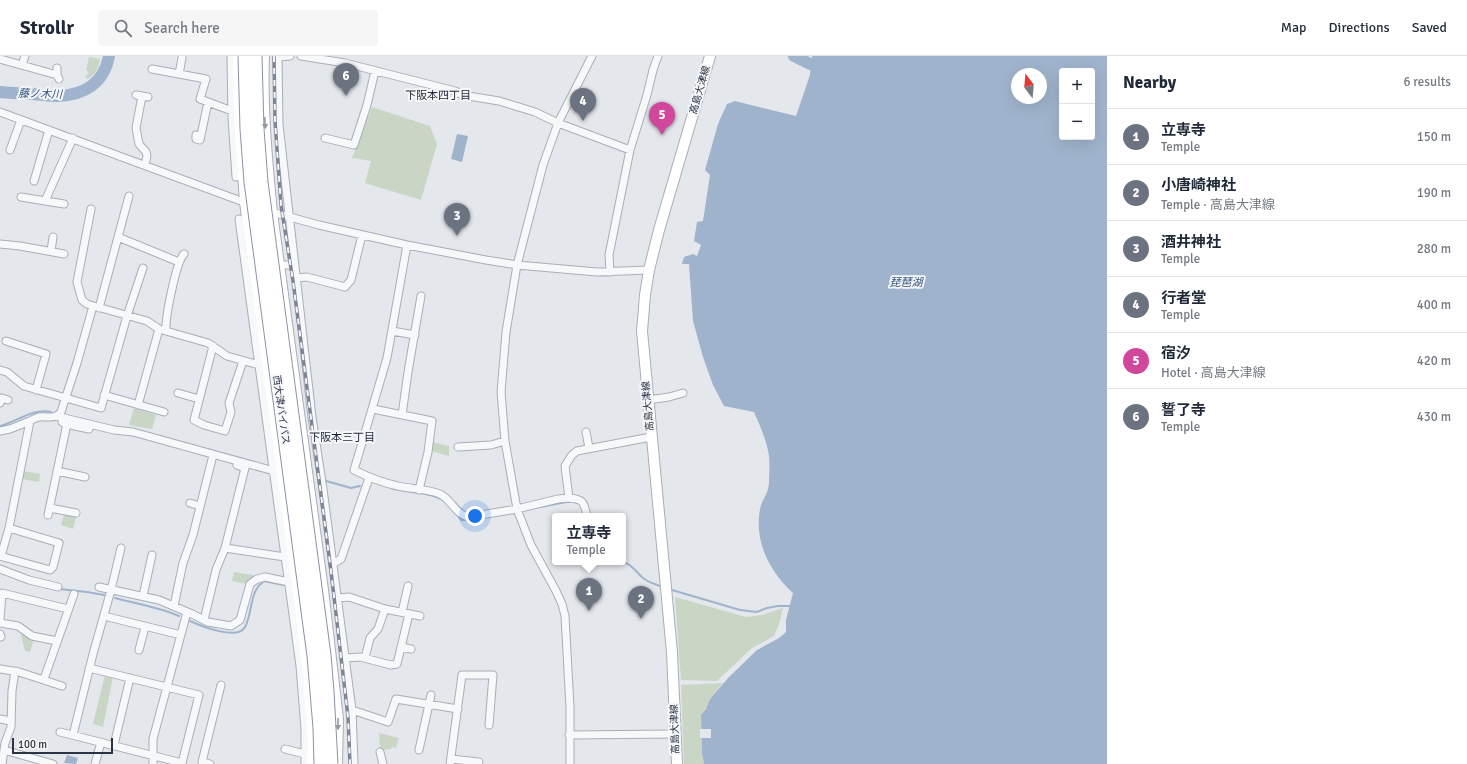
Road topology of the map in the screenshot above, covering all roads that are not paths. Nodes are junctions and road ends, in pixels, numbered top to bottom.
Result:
1 (25, 56) edge
2 (255, 56) edge
3 (264, 56) edge
4 (278, 56) edge
5 (290, 56) edge
6 (301, 56) edge
7 (592, 56) edge
8 (658, 56) edge
9 (710, 56) edge
10 (182, 58) dead end
11 (0, 59) edge
12 (235, 60) edge
13 (347, 60) edge
14 (22, 65) junction
15 (152, 69) dead end
16 (375, 71) junction
17 (58, 74) dead end
18 (179, 74) junction
19 (233, 81) junction
20 (142, 96) dead end
21 (208, 102) junction
22 (232, 111) junction
23 (0, 112) edge
24 (22, 120) junction
25 (558, 123) junction
26 (49, 130) junction
27 (196, 135) dead end
28 (73, 138) junction
29 (325, 138) dead end
30 (235, 145) junction
31 (10, 150) dead end
32 (630, 150) junction
33 (145, 165) junction
34 (236, 177) dead end
35 (34, 181) dead end
36 (130, 196) dead end
37 (21, 198) dead end
38 (45, 201) junction
39 (245, 202) junction
40 (64, 204) dead end
41 (91, 209) dead end
42 (272, 213) junction
43 (289, 216) junction
44 (238, 219) dead end
45 (245, 235) junction
46 (362, 235) junction
47 (53, 237) dead end
48 (118, 237) junction
49 (0, 244) edge
50 (407, 245) junction
51 (51, 251) junction
52 (64, 254) dead end
53 (184, 254) dead end
54 (179, 262) junction
55 (279, 265) junction
56 (295, 265) junction
57 (517, 265) junction
58 (143, 268) dead end
59 (250, 268) junction
60 (649, 270) junction
61 (610, 272) junction
62 (296, 278) junction
63 (253, 294) junction
64 (421, 296) dead end
65 (96, 307) junction
66 (127, 316) junction
67 (162, 330) junction
68 (392, 330) junction
69 (415, 335) junction
70 (6, 341) dead end
71 (213, 346) junction
72 (243, 361) junction
73 (259, 365) junction
74 (0, 370) edge
75 (36, 390) junction
76 (178, 393) dead end
77 (683, 393) dead end
78 (104, 395) junction
79 (66, 398) junction
80 (199, 399) junction
81 (648, 400) junction
82 (138, 405) junction
83 (373, 409) junction
84 (164, 412) dead end
85 (402, 415) junction
86 (56, 416) junction
87 (30, 421) junction
88 (67, 422) junction
89 (96, 430) dead end
90 (0, 431) edge
91 (586, 432) dead end
92 (651, 437) junction
93 (505, 441) junction
94 (458, 448) dead end
95 (589, 448) junction
96 (202, 456) dead end
97 (212, 459) junction
98 (57, 471) junction
99 (274, 471) junction
100 (84, 477) dead end
101 (369, 478) junction
102 (308, 480) junction
103 (323, 484) junction
104 (280, 485) junction
105 (419, 490) junction
106 (570, 498) junction
107 (190, 503) dead end
108 (200, 506) junction
109 (518, 509) junction
110 (76, 513) dead end
111 (587, 513) edge
112 (9, 528) junction
113 (121, 548) dead end
114 (225, 548) junction
115 (152, 555) dead end
116 (0, 556) edge
117 (285, 557) junction
118 (333, 564) junction
119 (0, 570) edge
120 (289, 582) junction
121 (408, 586) dead end
122 (58, 587) dead end
123 (99, 587) dead end
124 (336, 588) junction
125 (111, 590) junction
126 (323, 590) junction
127 (74, 594) dead end
128 (294, 594) junction
129 (143, 596) junction
130 (337, 598) junction
131 (174, 606) junction
132 (68, 609) junction
133 (385, 609) junction
134 (187, 612) junction
135 (406, 613) junction
136 (104, 616) junction
137 (420, 616) dead end
138 (204, 620) junction
139 (0, 622) edge
140 (145, 627) junction
141 (180, 635) junction
142 (57, 641) junction
143 (401, 647) junction
144 (411, 649) dead end
145 (139, 650) dead end
146 (345, 658) junction
147 (365, 658) junction
148 (0, 668) edge
149 (89, 668) junction
150 (15, 671) junction
151 (130, 678) junction
152 (44, 679) junction
153 (221, 685) dead end
154 (62, 686) dead end
155 (166, 687) junction
156 (431, 695) dead end
157 (428, 704) junction
158 (458, 709) junction
159 (352, 710) junction
160 (0, 719) edge
161 (12, 721) junction
162 (489, 725) dead end
163 (60, 732) dead end
164 (676, 734) junction
165 (73, 735) junction
166 (569, 735) junction
167 (101, 742) junction
168 (114, 745) junction
169 (286, 749) dead end
170 (4, 750) junction
171 (419, 750) dead end
172 (380, 752) dead end
173 (305, 754) junction
174 (152, 755) junction
175 (451, 762) edge
176 (479, 762) dead end
177 (2, 764) edge
178 (53, 764) edge
179 (95, 764) edge
180 (153, 764) edge
181 (205, 764) edge
182 (305, 764) edge
183 (312, 764) edge
184 (321, 764) edge
185 (331, 764) edge
186 (337, 764) edge
187 (354, 764) edge
188 (383, 764) edge
189 (570, 764) edge
190 (676, 764) edge

1 - 14 street
2 - 185 highway, 西大津バイパス, bridge
3 -> 42 street
4 - 5 street
4 - 43 street
6 - 13 street
7 - 25 street
8 - 32 street
9 - 60 street, 高島大津線
10 - 18 street
11 - 14 street
12 - 19 street
12 - 184 highway, 西大津バイパス, bridge
13 - 16 street
14 - 17 street
15 - 18 street
16 - 25 street
16 - 29 street
18 - 21 street
19 - 22 street
19 - 30 street
20 - 33 street
21 - 22 street
21 - 27 street
22 - 30 street
23 - 24 street
24 - 26 street
24 - 31 street
25 - 32 street
25 - 57 street
26 - 28 street
26 - 35 street
28 - 33 street
28 - 38 street
30 - 34 street
30 - 39 street
32 - 61 street
33 - 39 street
36 - 48 street
37 - 38 street
38 - 40 street
39 - 42 street
39 - 45 street
41 - 65 street
42 - 43 street
42 - 55 street
43 - 46 street
43 - 56 street
44 - 45 street
45 - 59 street
46 - 50 street
46 - 62 street
47 - 51 street
48 - 54 street
48 - 65 street
49 - 51 street
50 - 57 street
50 - 68 street
51 - 52 street
53 - 54 street
54 - 67 street
55 - 56 street
55 - 59 street
55 - 102 street
56 - 62 street
57 - 61 street
57 - 93 street
58 - 66 street
59 - 63 street
60 - 61 street
60 - 81 street, 高島大津線
62 - 103 street
63 - 73 street
63 - 104 street
64 - 69 street
65 - 66 street
65 - 79 street
66 - 67 street
66 - 78 street
67 - 71 street
67 - 82 street
68 - 69 street
68 - 83 street
69 - 85 street
70 - 75 street
71 - 72 street
71 - 80 street
72 - 73 street
72 - 80 street
73 - 99 street
74 - 75 street
75 - 79 street
76 - 80 street
77 - 81 street
78 - 79 street
78 - 82 street
79 - 86 street
81 - 92 street, 高島大津線
82 - 84 street
83 - 85 street
83 - 101 street
85 - 105 street
86 - 87 street
86 - 88 street
87 - 90 street
87 - 112 street
88 - 89 street
88 - 98 street
88 - 99 street
91 - 95 street
92 - 95 street
92 - 164 street, 高島大津線
93 - 94 street
93 - 109 street
95 - 106 street
96 - 97 street
97 - 108 street
97 - 114 street
98 - 100 street
98 - 110 street
99 - 104 street
101 - 105 street
101 - 118 street
102 - 103 street
102 - 104 street
102 - 126 street
103 - 118 street
104 - 117 street
104 - 128 street
105 - 109 street
106 - 109 street
106 - 111 street
107 - 108 street
108 - 131 street
109 - 166 street
112 - 116 street
112 - 116 street
113 - 125 street
114 - 117 street
114 - 138 street
115 - 129 street
117 - 120 street
118 - 124 street
119 - 122 street
120 - 128 street
120 - 138 street
121 - 135 street
123 - 125 street
124 - 126 street
124 - 130 street
125 - 129 street
125 - 136 street
126 - 128 street
126 -> 186 street
127 - 132 street
128 - 173 street
128 - 183 street
129 - 131 street
130 - 133 street
130 - 146 street
131 - 134 street
132 - 139 street
132 - 142 street
133 - 135 street
133 - 147 street
134 - 138 street
134 - 141 street
135 - 137 street
135 - 143 street
136 - 140 street
136 - 149 street
139 - 142 street
140 - 141 street
140 - 145 street
141 - 155 street
142 - 152 street
143 - 144 street
143 - 147 street
146 - 147 street
146 - 159 street
148 - 150 street
149 - 151 street
149 - 165 street
150 - 152 street
150 - 161 street
151 - 155 street
151 - 168 street
152 - 154 street
153 - 181 street
155 - 174 street
155 - 174 street
156 - 157 street
157 - 158 street
157 - 159 street
157 - 171 street
158 - 162 street
158 - 175 street
159 - 187 street
160 - 161 street
161 - 170 street
163 - 165 street
164 - 166 street
164 - 190 street, 高島大津線
165 - 167 street
166 - 189 street
167 - 168 street
167 - 179 street
168 - 174 street
169 - 173 street
170 - 177 street
170 - 178 street
172 - 188 street
173 - 182 street
174 - 180 street
175 - 176 street

